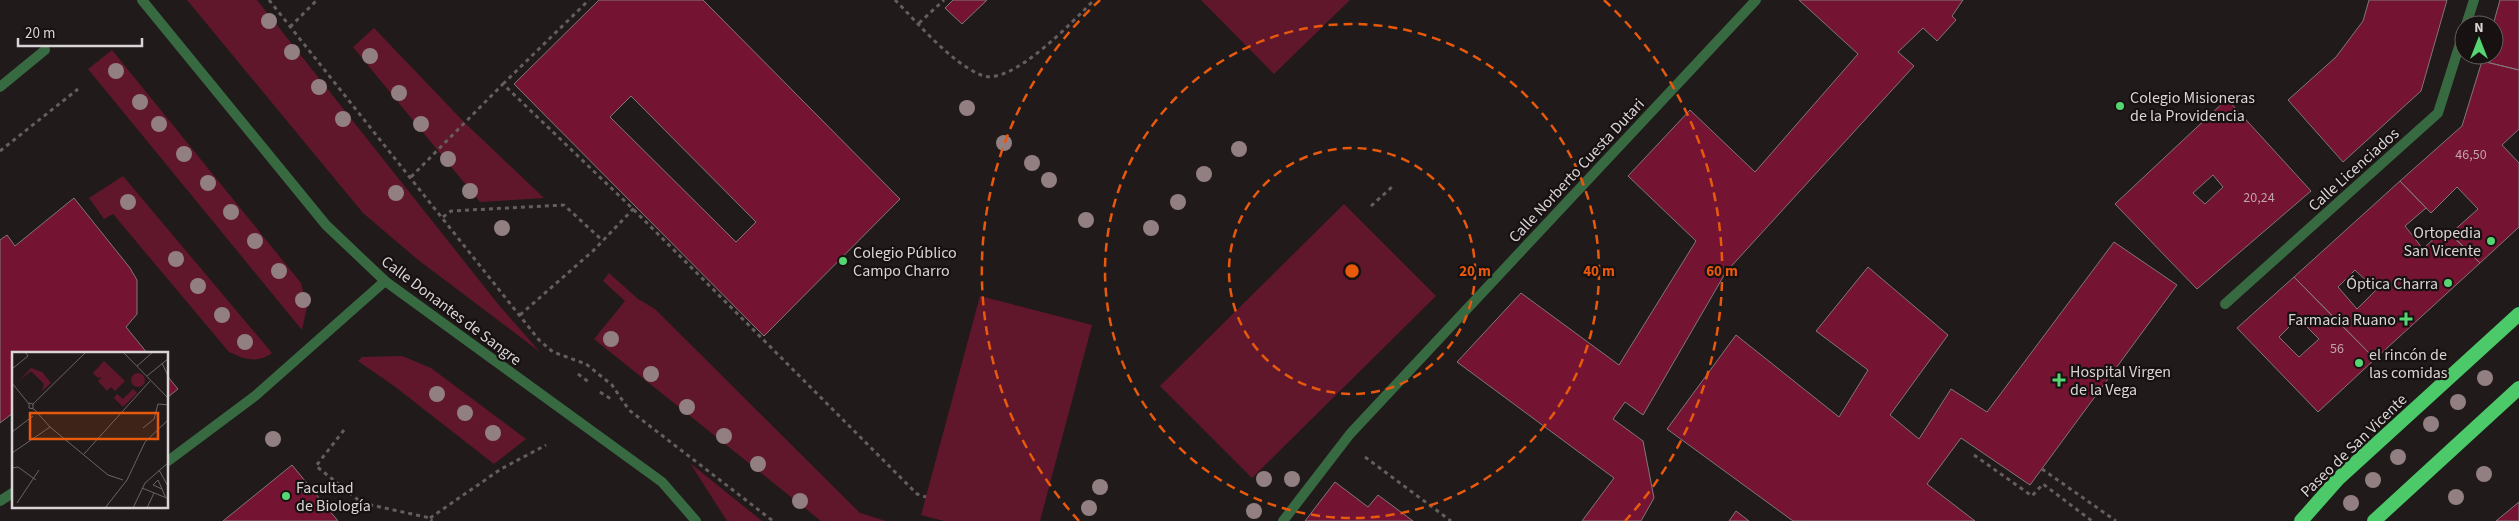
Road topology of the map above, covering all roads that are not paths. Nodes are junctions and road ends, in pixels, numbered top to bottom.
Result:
1 (142, 0) edge
2 (1756, 0) edge
3 (2474, 0) edge
4 (2469, 15) edge
5 (45, 50) dead end
6 (2454, 63) edge
7 (0, 87) edge
8 (385, 281) junction
9 (2225, 304) dead end
10 (2519, 314) edge
11 (2519, 388) edge
12 (169, 459) edge
13 (12, 493) edge
14 (0, 500) edge
15 (696, 521) edge
16 (1283, 521) edge
17 (2301, 521) edge
18 (2374, 521) edge

1 - 8 street, Calle Donantes de Sangre
2 - 16 street, Calle Norberto Cuesta Dutari
3 - 4 street
5 - 7 street
6 - 9 street, Calle Licenciados
8 - 12 street
8 - 15 street, Calle Donantes de Sangre
10 - 17 highway, Paseo de San Vicente
11 - 18 highway
13 - 14 street

